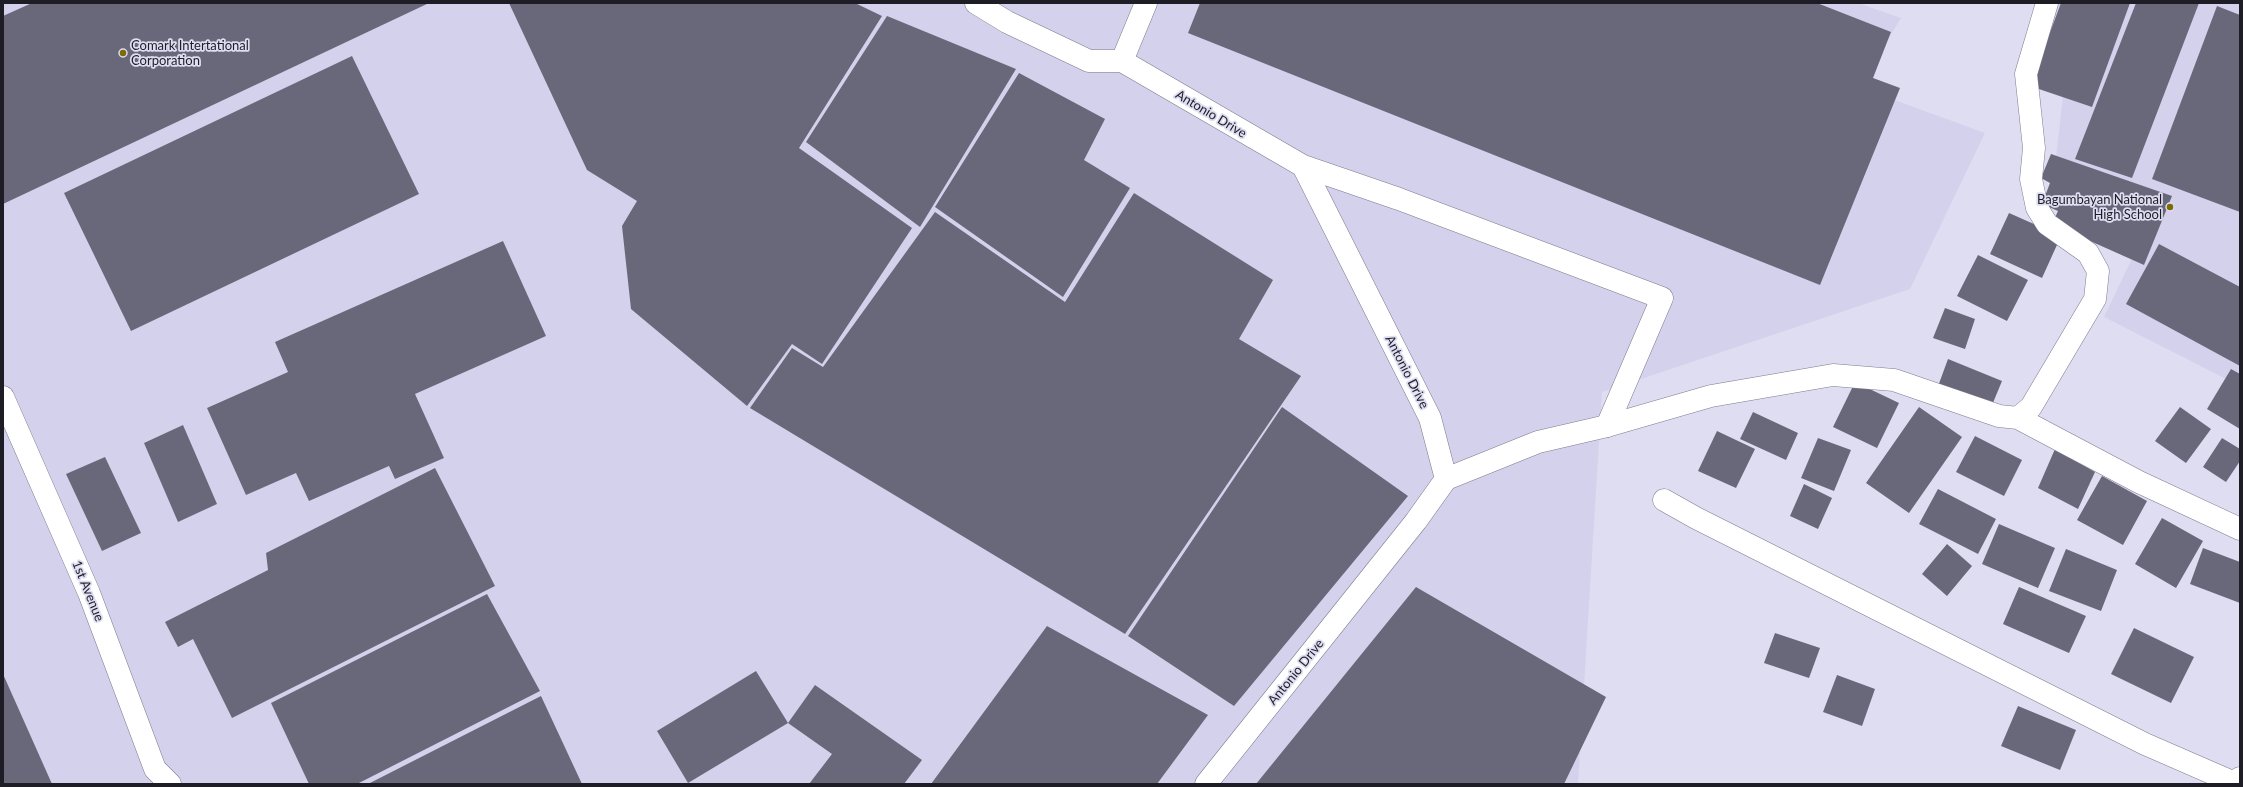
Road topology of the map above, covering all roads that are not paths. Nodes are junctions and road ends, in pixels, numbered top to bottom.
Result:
1 (976, 3) edge
2 (1146, 3) edge
3 (2047, 3) edge
4 (1122, 61) junction
5 (1302, 166) junction
6 (3, 397) edge
7 (2018, 418) junction
8 (1607, 426) junction
9 (1446, 479) junction
10 (1664, 500) dead end
11 (2240, 529) edge
12 (2240, 778) edge
13 (170, 784) edge
14 (1206, 784) edge

1 - 4 street
2 - 4 street
3 - 7 street
4 - 5 street, Antonio Drive
5 - 8 street
5 - 9 street, Antonio Drive
6 - 13 street, 1st Avenue
7 - 8 street
7 - 11 street
8 - 9 street
9 - 14 street, Antonio Drive
10 - 12 street

